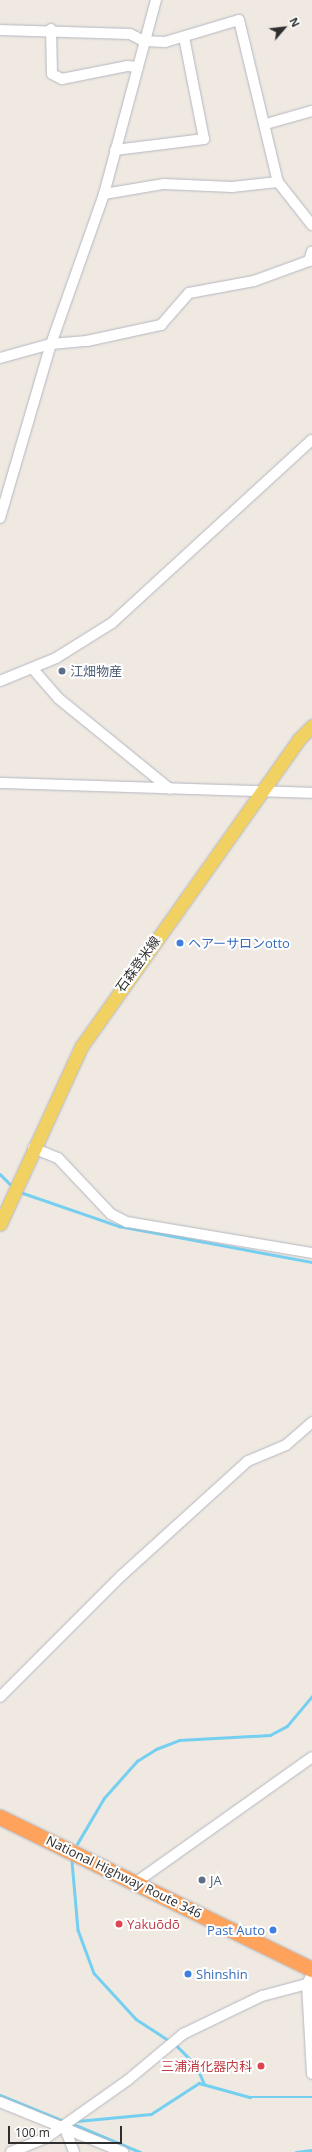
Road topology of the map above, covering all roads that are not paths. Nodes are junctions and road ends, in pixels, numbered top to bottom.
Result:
1 (156, 0) edge
2 (0, 30) edge
3 (51, 30) junction
4 (184, 37) junction
5 (144, 41) junction
6 (138, 67) junction
7 (312, 110) edge
8 (266, 124) junction
9 (114, 150) junction
10 (278, 182) junction
11 (104, 194) junction
12 (312, 225) edge
13 (312, 251) edge
14 (51, 344) junction
15 (0, 358) edge
16 (312, 440) edge
17 (0, 518) edge
18 (33, 669) junction
19 (0, 680) edge
20 (312, 726) edge
21 (0, 783) edge
22 (170, 789) junction
23 (264, 791) junction
24 (312, 793) edge
25 (33, 1148) junction
26 (0, 1224) edge
27 (312, 1253) edge
28 (312, 1422) edge
29 (0, 1697) edge
30 (312, 1757) edge
31 (0, 1817) edge
32 (135, 1883) junction
33 (312, 1969) edge
34 (312, 1974) edge
35 (307, 1984) junction
36 (312, 2074) edge
37 (0, 2102) edge
38 (63, 2129) junction
39 (11, 2152) edge
40 (74, 2152) edge
41 (123, 2152) edge

1 - 5 street
2 - 3 street
3 - 5 street
3 - 6 street
4 - 5 street
4 - 8 street
4 - 9 street
5 - 6 street
6 - 9 street
7 - 8 street
8 - 10 street
9 - 11 street
10 - 11 street
10 - 12 street
11 - 14 street
13 - 14 street
14 - 15 street
14 - 17 street
16 - 18 street
18 - 19 street
18 - 22 street
20 - 23 main road, 石森登米線
21 - 22 street
22 - 23 street
23 - 24 street
23 - 25 main road, 石森登米線
25 - 26 main road, 石森登米線
25 - 27 street
28 - 29 street
30 - 32 street
31 - 32 highway, National Highway Route 346
32 - 33 highway, National Highway Route 346
34 - 35 street
35 - 36 street
35 - 38 street
37 - 38 street
38 - 39 street
38 - 40 street
38 - 41 street

